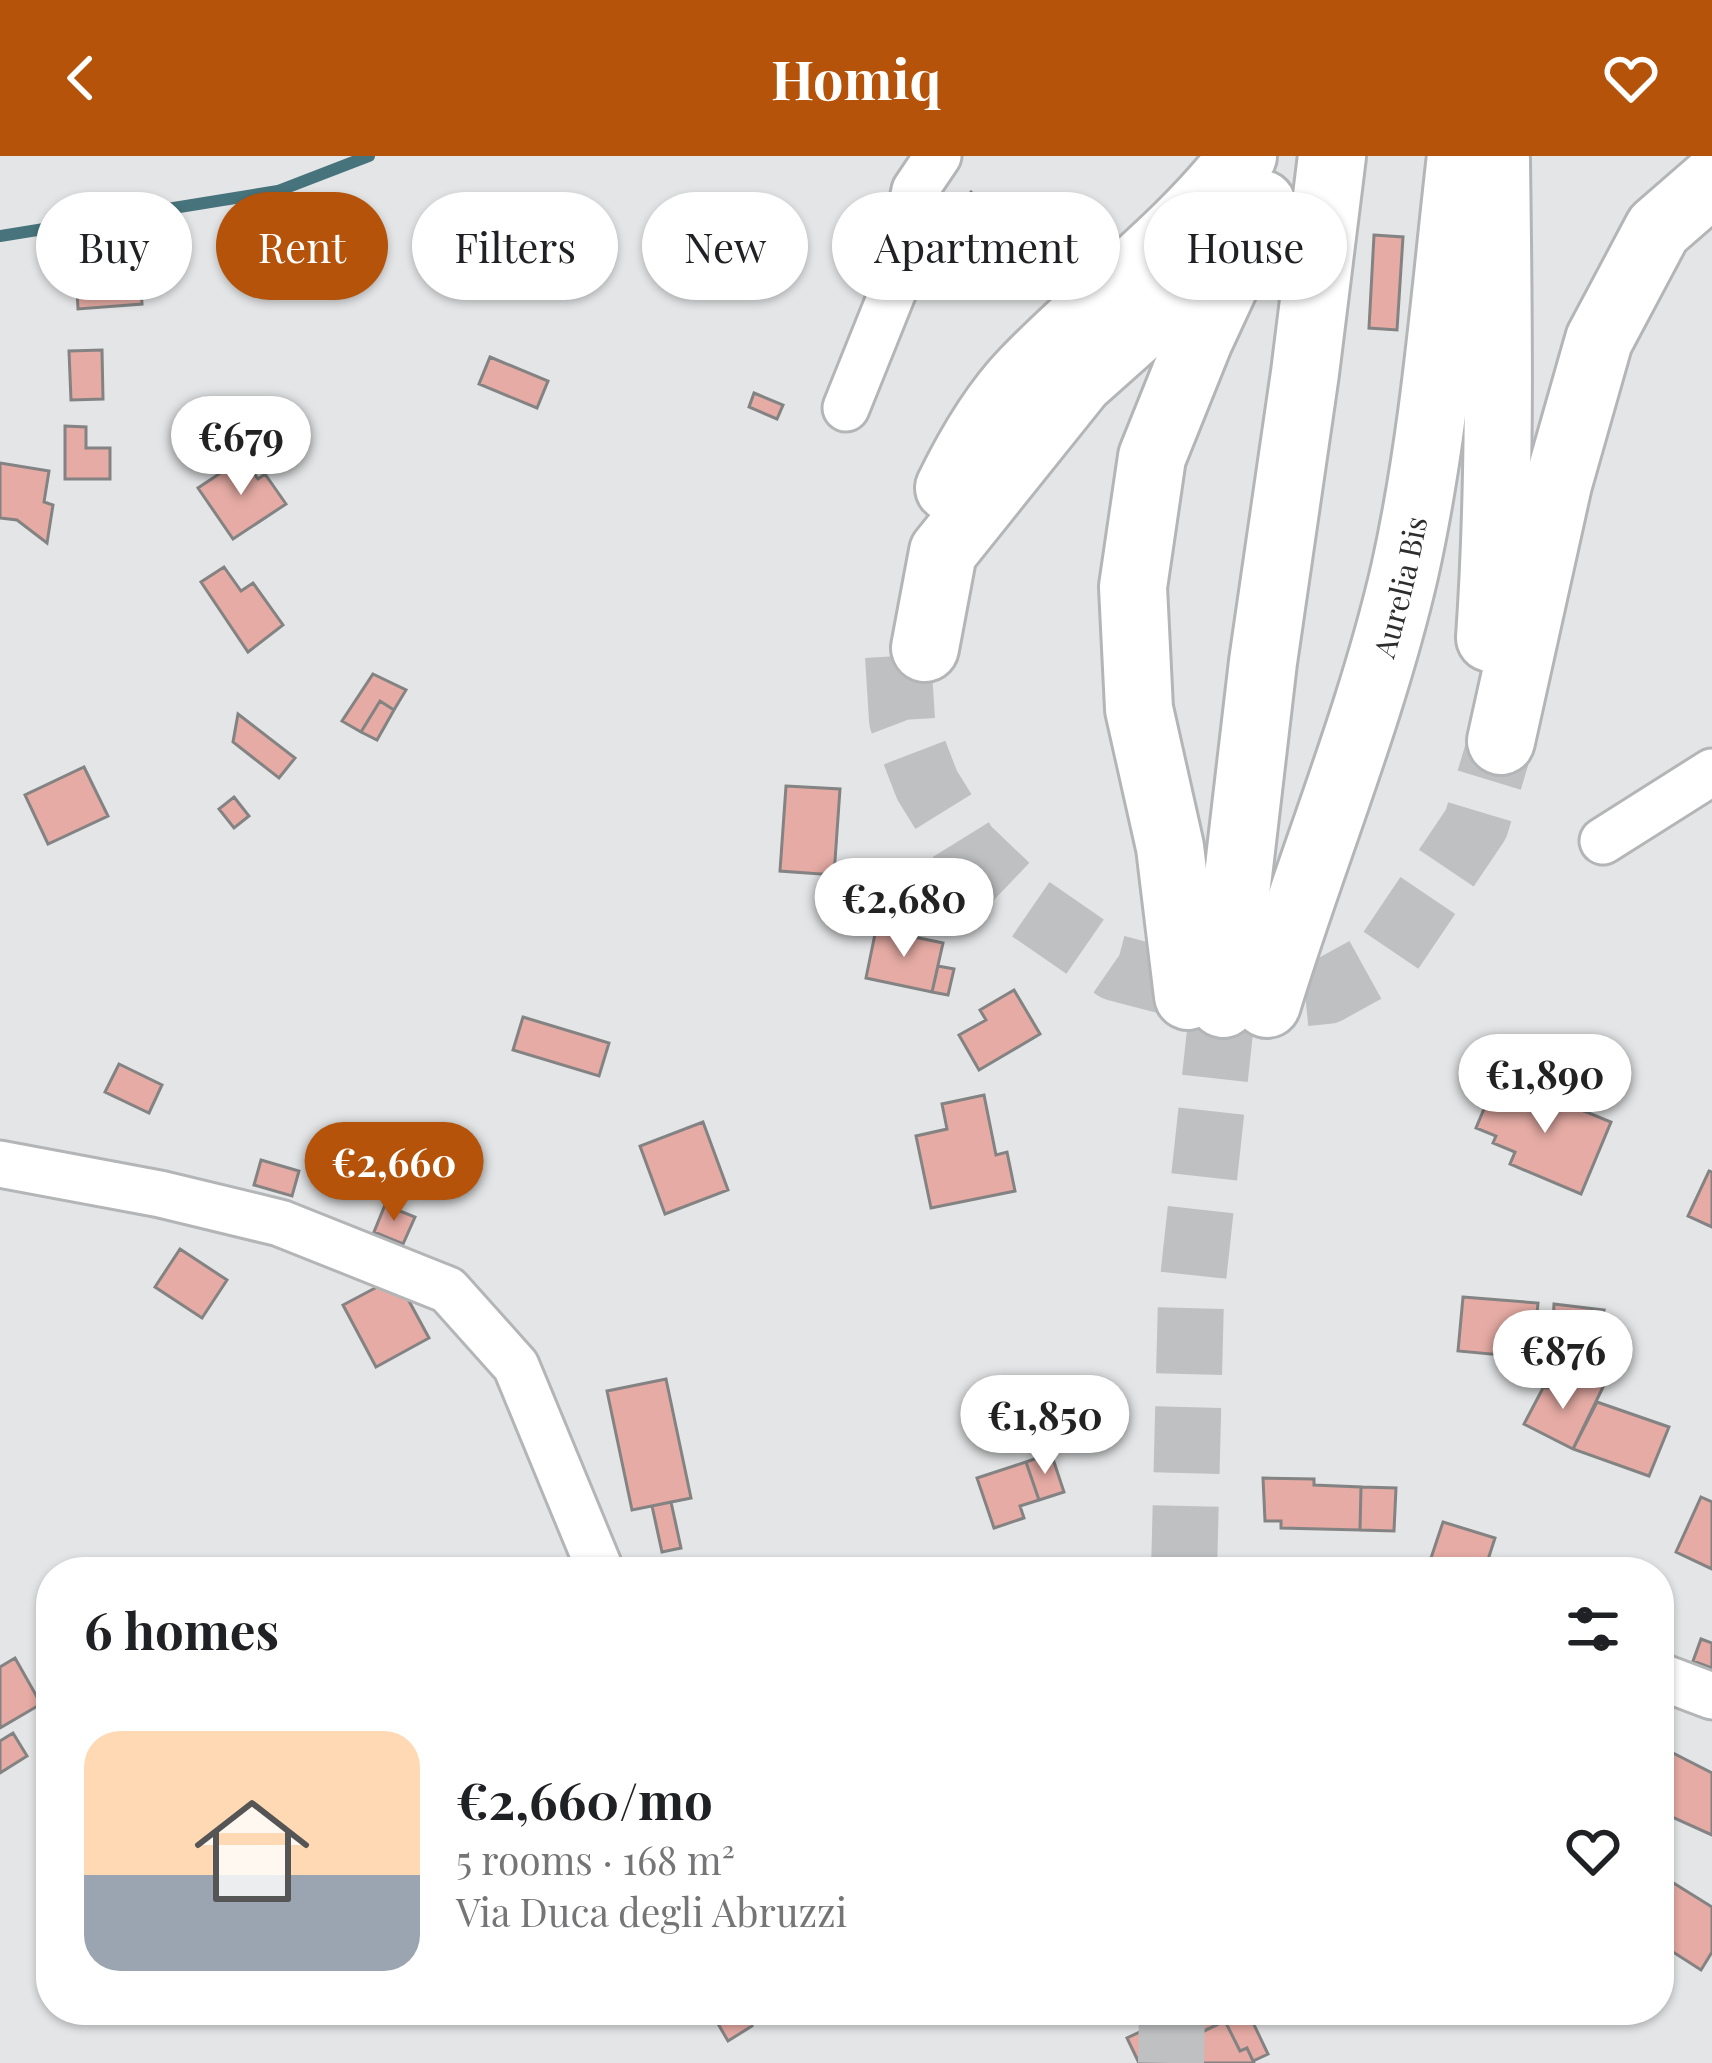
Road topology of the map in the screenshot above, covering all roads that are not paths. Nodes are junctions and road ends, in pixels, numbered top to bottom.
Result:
1 (938, 156) edge
2 (1312, 156) edge
3 (1331, 156) edge
4 (1461, 156) edge
5 (1496, 156) edge
6 (1252, 180) edge
7 (1712, 182) edge
8 (846, 408) dead end
9 (1712, 772) edge
10 (1603, 841) dead end
11 (1226, 1001) junction
12 (0, 1165) edge
13 (595, 1557) edge
14 (1674, 1682) edge
15 (1712, 1696) edge

1 - 8 street
2 - 6 highway
3 - 11 highway
4 - 11 highway, Aurelia Bis
5 - 7 highway
6 - 6 highway
6 - 11 highway
9 - 10 street
12 - 13 street
14 - 15 street

